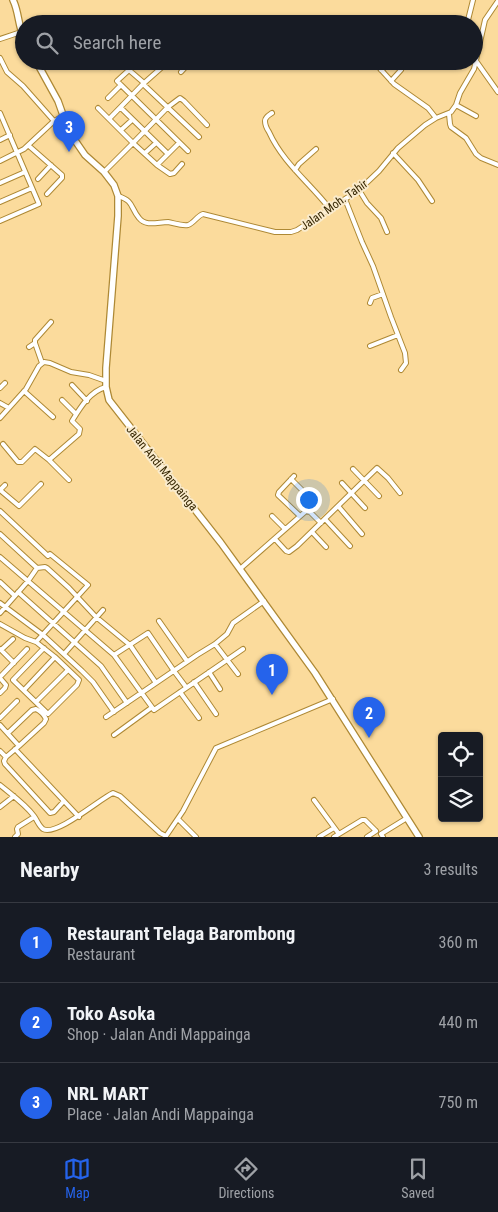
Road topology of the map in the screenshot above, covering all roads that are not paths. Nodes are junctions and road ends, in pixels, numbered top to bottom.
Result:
1 (13, 0) edge
2 (473, 0) edge
3 (498, 1) edge
4 (18, 15) edge
5 (469, 15) edge
6 (483, 27) edge
7 (15, 36) edge
8 (0, 39) edge
9 (0, 58) edge
10 (41, 70) edge
11 (129, 70) joint
12 (159, 70) edge
13 (381, 70) edge
14 (401, 70) dead end
15 (474, 70) edge
16 (483, 70) edge
17 (391, 81) junction
18 (144, 84) junction
19 (121, 85) junction
20 (498, 92) edge
21 (132, 96) junction
22 (108, 98) dead end
23 (456, 105) junction
24 (168, 107) junction
25 (98, 108) dead end
26 (121, 108) junction
27 (0, 113) edge
28 (272, 113) dead end
29 (449, 114) junction
30 (64, 116) junction
31 (476, 116) dead end
32 (1, 118) edge
33 (436, 118) junction
34 (109, 119) junction
35 (132, 120) junction
36 (156, 120) junction
37 (54, 121) junction
38 (207, 125) dead end
39 (121, 130) junction
40 (144, 131) junction
41 (10, 135) junction
42 (199, 137) dead end
43 (0, 140) edge
44 (134, 143) junction
45 (156, 143) junction
46 (179, 143) junction
47 (29, 146) junction
48 (316, 149) dead end
49 (188, 151) dead end
50 (17, 153) junction
51 (145, 154) junction
52 (168, 154) junction
53 (393, 154) junction
54 (0, 161) edge
55 (182, 164) dead end
56 (51, 165) junction
57 (157, 165) junction
58 (498, 166) edge
59 (295, 170) junction
60 (25, 172) junction
61 (104, 172) junction
62 (38, 179) dead end
63 (0, 183) edge
64 (32, 188) junction
65 (359, 190) junction
66 (48, 194) dead end
67 (118, 196) junction
68 (345, 199) junction
69 (432, 201) dead end
70 (0, 202) edge
71 (330, 209) junction
72 (0, 221) edge
73 (387, 232) dead end
74 (383, 294) junction
75 (370, 303) dead end
76 (51, 322) dead end
77 (398, 335) junction
78 (35, 343) junction
79 (370, 346) dead end
80 (29, 347) dead end
81 (42, 363) junction
82 (401, 370) dead end
83 (5, 383) dead end
84 (106, 384) junction
85 (72, 385) dead end
86 (0, 388) edge
87 (24, 391) junction
88 (62, 400) dead end
89 (87, 401) junction
90 (0, 403) edge
91 (9, 408) junction
92 (76, 414) junction
93 (53, 417) dead end
94 (0, 418) edge
95 (3, 444) dead end
96 (49, 460) junction
97 (353, 469) dead end
98 (69, 480) dead end
99 (364, 481) junction
100 (342, 483) dead end
101 (41, 484) dead end
102 (5, 485) dead end
103 (400, 493) dead end
104 (352, 494) junction
105 (379, 496) dead end
106 (309, 497) dead end
107 (338, 506) junction
108 (365, 508) dead end
109 (0, 511) edge
110 (272, 516) dead end
111 (300, 516) junction
112 (325, 519) junction
113 (321, 523) junction
114 (285, 529) junction
115 (312, 532) junction
116 (0, 534) edge
117 (362, 534) dead end
118 (275, 538) junction
119 (350, 546) dead end
120 (326, 547) dead end
121 (2, 559) edge
122 (37, 568) junction
123 (240, 569) junction
124 (28, 581) junction
125 (0, 582) edge
126 (16, 594) junction
127 (78, 597) junction
128 (264, 601) junction
129 (0, 603) edge
130 (6, 607) junction
131 (103, 610) dead end
132 (64, 612) junction
133 (0, 613) edge
134 (96, 617) junction
135 (159, 621) dead end
136 (0, 624) edge
137 (53, 624) junction
138 (85, 630) junction
139 (43, 636) junction
140 (13, 639) dead end
141 (36, 642) junction
142 (74, 642) junction
143 (215, 644) junction
144 (130, 645) junction
145 (44, 648) junction
146 (27, 649) dead end
147 (243, 649) dead end
148 (1, 650) edge
149 (64, 654) junction
150 (114, 654) junction
151 (55, 657) junction
152 (227, 660) junction
153 (187, 661) junction
154 (14, 662) junction
155 (68, 670) junction
156 (174, 671) junction
157 (209, 672) junction
158 (238, 674) dead end
159 (0, 678) edge
160 (194, 682) junction
161 (156, 683) junction
162 (186, 687) junction
163 (220, 689) dead end
164 (24, 690) junction
165 (180, 692) junction
166 (0, 693) edge
167 (142, 693) junction
168 (332, 699) junction
169 (17, 701) dead end
170 (36, 702) junction
171 (127, 703) junction
172 (151, 708) junction
173 (114, 712) junction
174 (216, 714) dead end
175 (106, 717) dead end
176 (0, 718) edge
177 (199, 718) dead end
178 (0, 725) edge
179 (8, 734) junction
180 (114, 734) dead end
181 (17, 748) junction
182 (0, 751) edge
183 (6, 757) junction
184 (0, 785) edge
185 (14, 796) junction
186 (314, 800) dead end
187 (64, 801) junction
188 (0, 807) edge
189 (34, 817) junction
190 (79, 817) junction
191 (407, 818) junction
192 (178, 819) junction
193 (334, 828) junction
194 (376, 831) junction
195 (338, 834) junction
196 (158, 835) edge
197 (325, 835) edge
198 (382, 835) edge
199 (168, 836) edge
200 (15, 837) edge
201 (196, 837) edge
202 (319, 837) edge
203 (334, 837) edge
204 (367, 837) edge
205 (419, 837) edge

1 - 4 main road
2 - 5 street
3 - 6 street
7 - 8 street
9 - 37 street
10 - 30 main road
11 - 18 street
11 - 19 street
12 - 18 street
13 - 17 street
14 - 17 street
15 - 23 street
16 - 20 street
17 - 33 street
18 - 21 street
18 - 24 street
19 - 21 street
19 - 22 street
21 - 26 street
21 - 36 street
23 - 29 street
23 - 31 street
24 - 36 street
24 - 38 street
24 - 42 street
25 - 34 street
26 - 34 street
26 - 35 street
27 - 32 street
28 - 59 street
29 - 33 street, Jalan Moh. Tahir
29 - 58 street
30 - 37 street
30 - 61 main road
32 - 41 street
33 - 53 street, Jalan Moh. Tahir
34 - 39 street
35 - 39 street
35 - 40 street
36 - 40 street
36 - 46 street
37 - 47 street
39 - 44 street
40 - 44 street
40 - 45 street
41 - 43 street
41 - 50 street
44 - 51 street
44 - 61 street
45 - 51 street
45 - 52 street
46 - 49 street
46 - 52 street
47 - 50 street
47 - 56 street
48 - 59 street
50 - 54 street
50 - 60 street
51 - 57 street
52 - 57 street
53 - 65 street, Jalan Moh. Tahir
53 - 69 street
55 - 57 street
56 - 62 street
56 - 66 street
59 - 71 street
60 - 63 street
60 - 64 street
61 - 67 main road
64 - 70 street
64 - 72 street
65 - 68 street, Jalan Moh. Tahir
65 - 73 street
67 - 71 street, Jalan Moh. Tahir
67 - 84 main road, Jalan Andi Mappainga
68 - 71 street, Jalan Moh. Tahir
68 - 74 street
74 - 75 street
74 - 77 street
76 - 78 street
77 - 79 street
77 - 82 street
78 - 80 street
78 - 81 street
81 - 84 street
81 - 87 street
83 - 86 street
84 - 89 street
84 - 123 main road, Jalan Andi Mappainga
85 - 89 street
87 - 91 street
87 - 93 street
88 - 92 street
89 - 92 street
90 - 91 street
91 - 94 street
92 - 96 street
95 - 96 street
96 - 98 street
97 - 99 street
99 - 103 street
99 - 104 street
99 - 105 street
100 - 104 street
101 - 102 street
104 - 107 street
104 - 108 street
106 - 111 street
107 - 112 street
107 - 117 street
109 - 127 street
110 - 114 street
111 - 113 street
111 - 114 street
112 - 113 street
112 - 119 street
113 - 115 street
114 - 118 street
115 - 118 street
115 - 120 street
116 - 122 street
118 - 123 street
121 - 124 street
122 - 124 street
122 - 127 street
123 - 128 main road, Jalan Andi Mappainga
124 - 126 street
124 - 132 street
125 - 126 street
126 - 130 street
126 - 137 street
127 - 132 street
127 - 134 street
128 - 143 street
128 - 168 main road, Jalan Andi Mappainga
129 - 130 street
130 - 133 street
130 - 139 street
131 - 134 street
132 - 137 street
132 - 138 street
134 - 138 street
134 - 144 street
135 - 153 street
136 - 141 street
137 - 139 street
137 - 142 street
138 - 142 street
138 - 150 street
139 - 141 street
139 - 149 street
140 - 148 street
141 - 145 street
142 - 149 street
142 - 171 street
143 - 152 street
143 - 153 street
144 - 150 street
144 - 156 street
144 - 161 street
145 - 151 street
145 - 164 street
146 - 154 street
147 - 152 street
148 - 154 street
149 - 173 street
150 - 167 street
151 - 155 street
151 - 164 street
152 - 157 street
152 - 158 street
153 - 156 street
154 - 159 street
155 - 170 street
155 - 170 street
156 - 161 street
156 - 162 street
157 - 160 street
157 - 163 street
159 - 166 street
160 - 162 street
160 - 174 street
161 - 167 street
162 - 165 street
164 - 170 street
165 - 172 street
165 - 177 street
167 - 171 street
167 - 172 street
168 - 191 main road, Jalan Andi Mappainga
168 - 192 street
169 - 176 street
171 - 173 street
172 - 180 street
173 - 175 street
178 - 179 street
179 - 181 street
179 - 181 street
181 - 183 street
181 - 187 street
182 - 183 street
183 - 187 street
184 - 185 street
185 - 188 street
185 - 189 street
186 - 193 street
187 - 190 street
189 - 190 street
189 - 200 street
190 - 196 street
191 - 198 street
191 - 205 main road, Jalan Andi Mappainga
192 - 199 street
192 - 201 street
193 - 195 street
193 - 197 street
194 - 195 street
194 - 198 street
194 - 204 street
195 - 203 street
196 - 199 street
197 - 202 street

